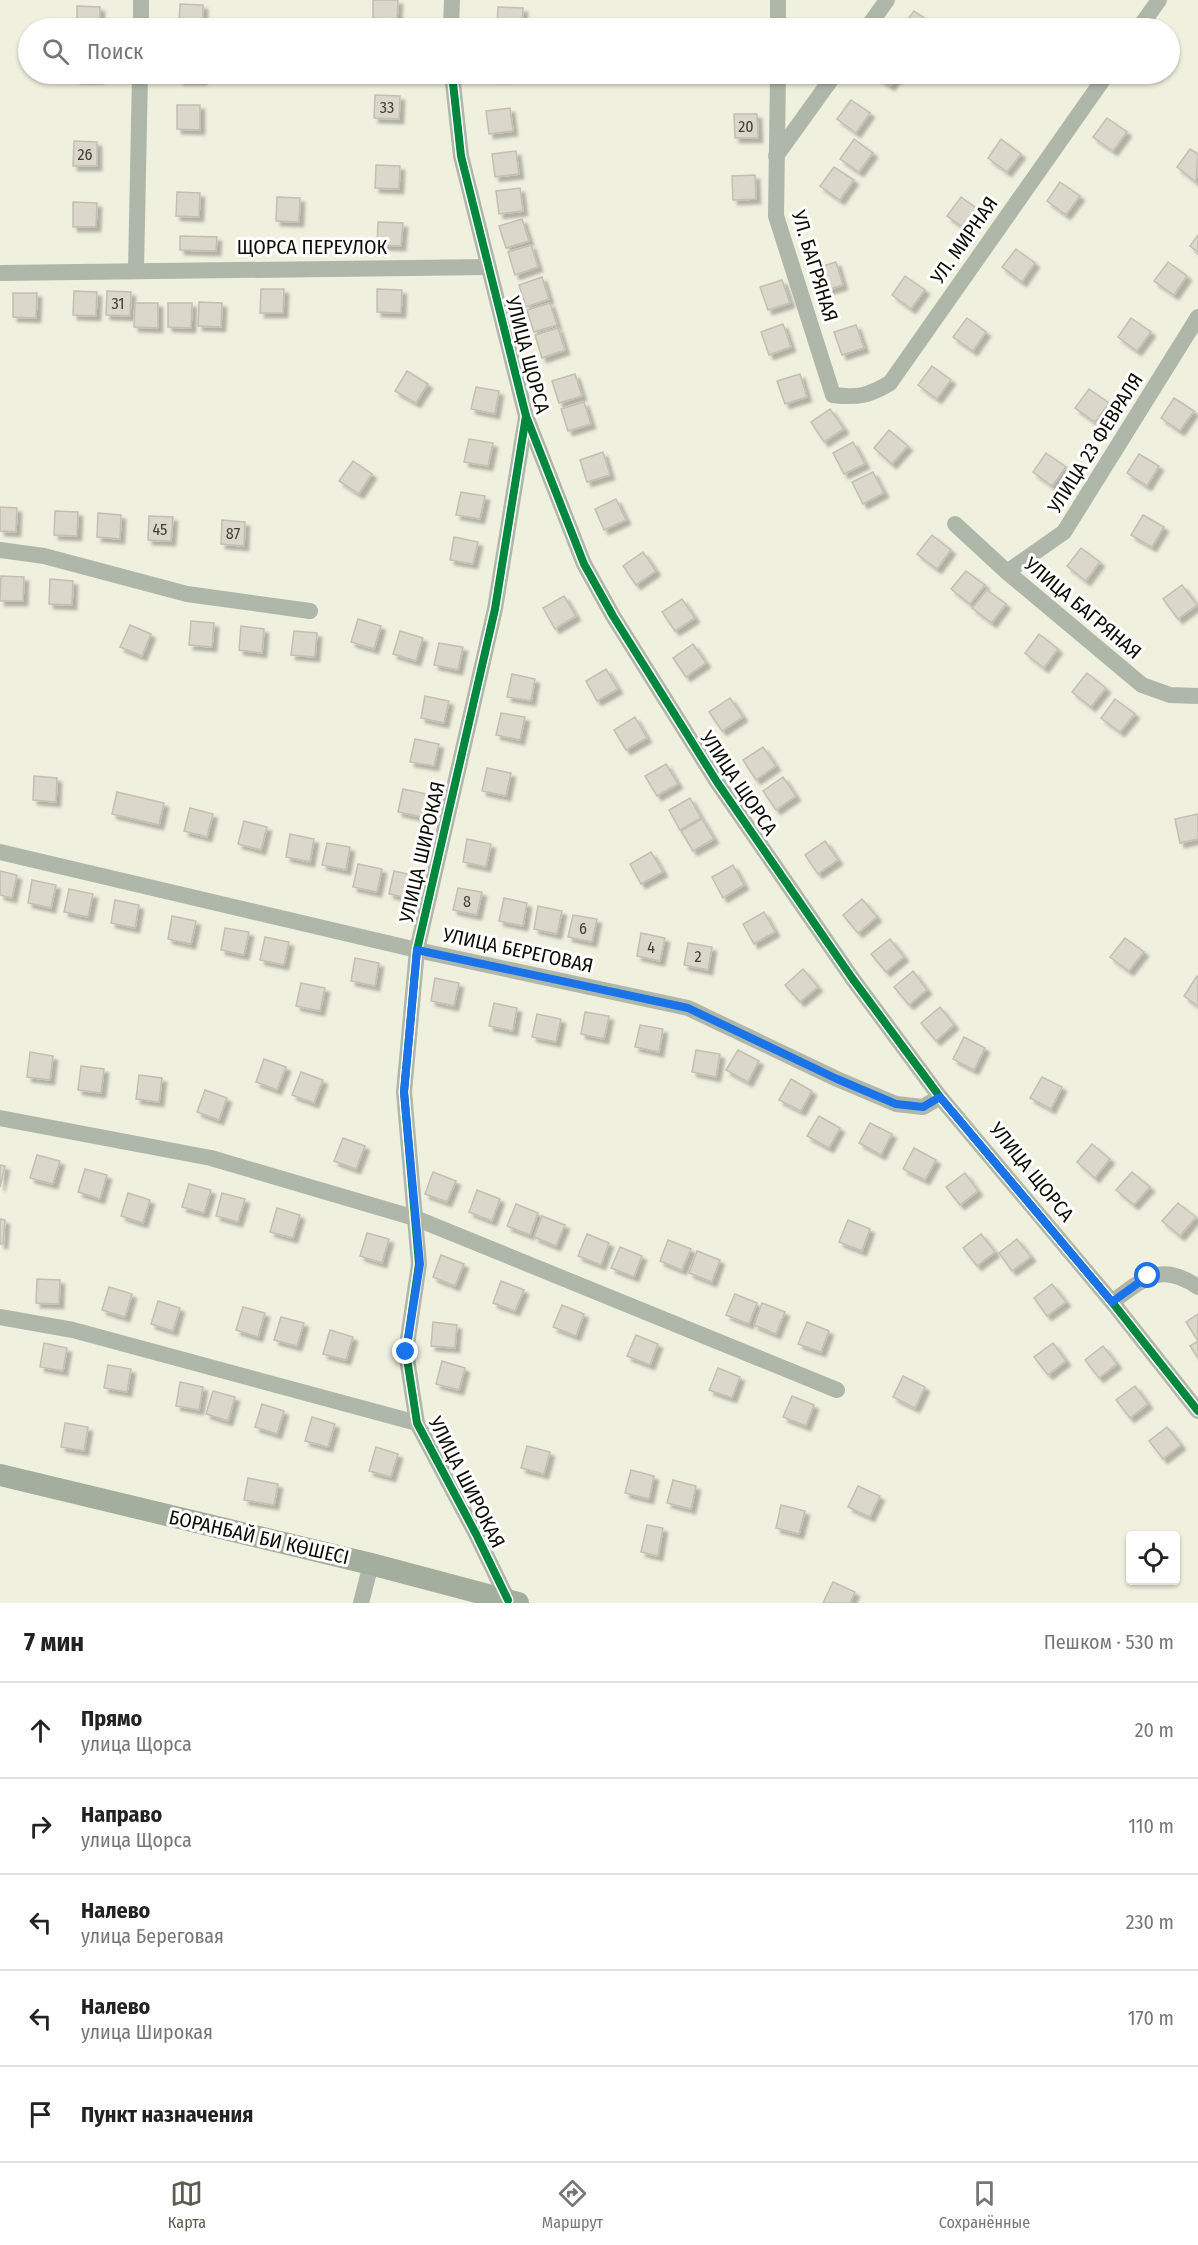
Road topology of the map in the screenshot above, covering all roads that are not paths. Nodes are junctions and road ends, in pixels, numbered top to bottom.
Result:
1 (141, 0) edge
2 (452, 0) edge
3 (778, 0) edge
4 (887, 0) edge
5 (1159, 0) edge
6 (141, 18) edge
7 (451, 18) edge
8 (778, 18) edge
9 (874, 18) edge
10 (1146, 18) edge
11 (140, 84) edge
12 (453, 84) edge
13 (778, 84) edge
14 (828, 84) edge
15 (1100, 84) edge
16 (777, 156) junction
17 (488, 267) junction
18 (136, 270) junction
19 (0, 273) edge
20 (1198, 317) edge
21 (833, 395) joint
22 (526, 416) junction
23 (956, 525) dead end
24 (0, 550) edge
25 (1007, 572) junction
26 (310, 611) dead end
27 (1198, 696) edge
28 (0, 852) edge
29 (417, 950) junction
30 (940, 1097) junction
31 (0, 1118) edge
32 (415, 1218) junction
33 (1198, 1287) edge
34 (1112, 1302) junction
35 (0, 1317) edge
36 (837, 1389) dead end
37 (1198, 1411) edge
38 (417, 1423) junction
39 (0, 1475) edge
40 (371, 1564) junction
41 (513, 1602) edge
42 (361, 1603) edge

1 - 6 street
2 - 7 street
3 - 8 street
4 - 9 street
5 - 10 street
11 - 18 street
12 - 17 street, УЛИЦА ЩОРСА
13 - 16 street, УЛ. БАГРЯНАЯ
14 - 16 street
15 - 21 street, УЛ. МИРНАЯ
16 - 21 street, УЛ. БАГРЯНАЯ
17 - 18 street, ЩОРСА ПЕРЕУЛОК
17 - 22 street, УЛИЦА ЩОРСА
18 - 19 street, ЩОРСА ПЕРЕУЛОК
20 - 25 street, УЛИЦА 23 ФЕВРАЛЯ
22 - 29 street, УЛИЦА ШИРОКАЯ
22 - 30 street, УЛИЦА ЩОРСА
23 - 25 street, УЛИЦА БАГРЯНАЯ
24 - 26 street
25 - 27 street, УЛИЦА БАГРЯНАЯ
28 - 29 street, УЛИЦА БЕРЕГОВАЯ
29 - 30 street, УЛИЦА БЕРЕГОВАЯ
29 - 32 street, УЛИЦА ШИРОКАЯ
30 - 34 street, УЛИЦА ЩОРСА
31 - 32 street
32 - 36 street
32 - 38 street, УЛИЦА ШИРОКАЯ
33 - 34 street
34 - 37 street, УЛИЦА ЩОРСА
35 - 38 street, УЛИЦА ШИРОКАЯ
38 - 41 street, УЛИЦА ШИРОКАЯ
39 - 40 main road, БОРАНБАЙ БИ КӨШЕСІ
40 - 41 main road, БОРАНБАЙ БИ КӨШЕСІ
40 - 42 street

